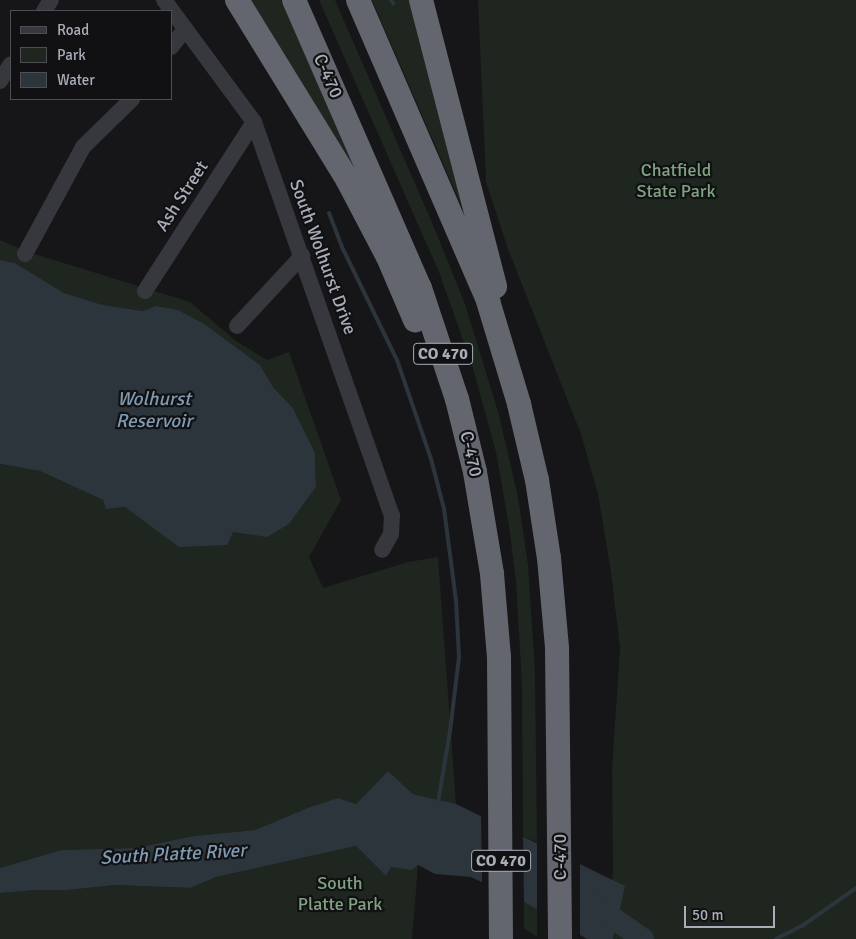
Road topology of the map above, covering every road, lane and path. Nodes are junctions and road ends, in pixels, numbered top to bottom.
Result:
1 (237, 0) edge
2 (294, 0) edge
3 (358, 0) edge
4 (421, 0) edge
5 (172, 11) edge
6 (185, 29) junction
7 (172, 46) edge
8 (10, 66) edge
9 (0, 81) edge
10 (131, 100) edge
11 (254, 122) junction
12 (25, 254) dead end
13 (302, 256) junction
14 (145, 291) dead end
15 (238, 326) dead end
16 (500, 341) junction
17 (382, 550) dead end
18 (500, 733) junction
19 (501, 936) edge
20 (560, 939) edge

1 - 18 highway
2 - 18 highway, C-470 / CO 470
3 - 16 highway, C-470 / CO 470
4 - 16 highway
5 - 6 street, South Wolhurst Drive
6 - 7 street
6 - 11 street, South Wolhurst Drive
8 - 9 street
10 - 12 street
11 - 13 street, South Wolhurst Drive
11 - 14 street, Ash Street
13 - 15 street
13 - 17 street, South Wolhurst Drive
16 - 20 highway, C-470 / CO 470
18 - 19 highway, C-470 / CO 470

